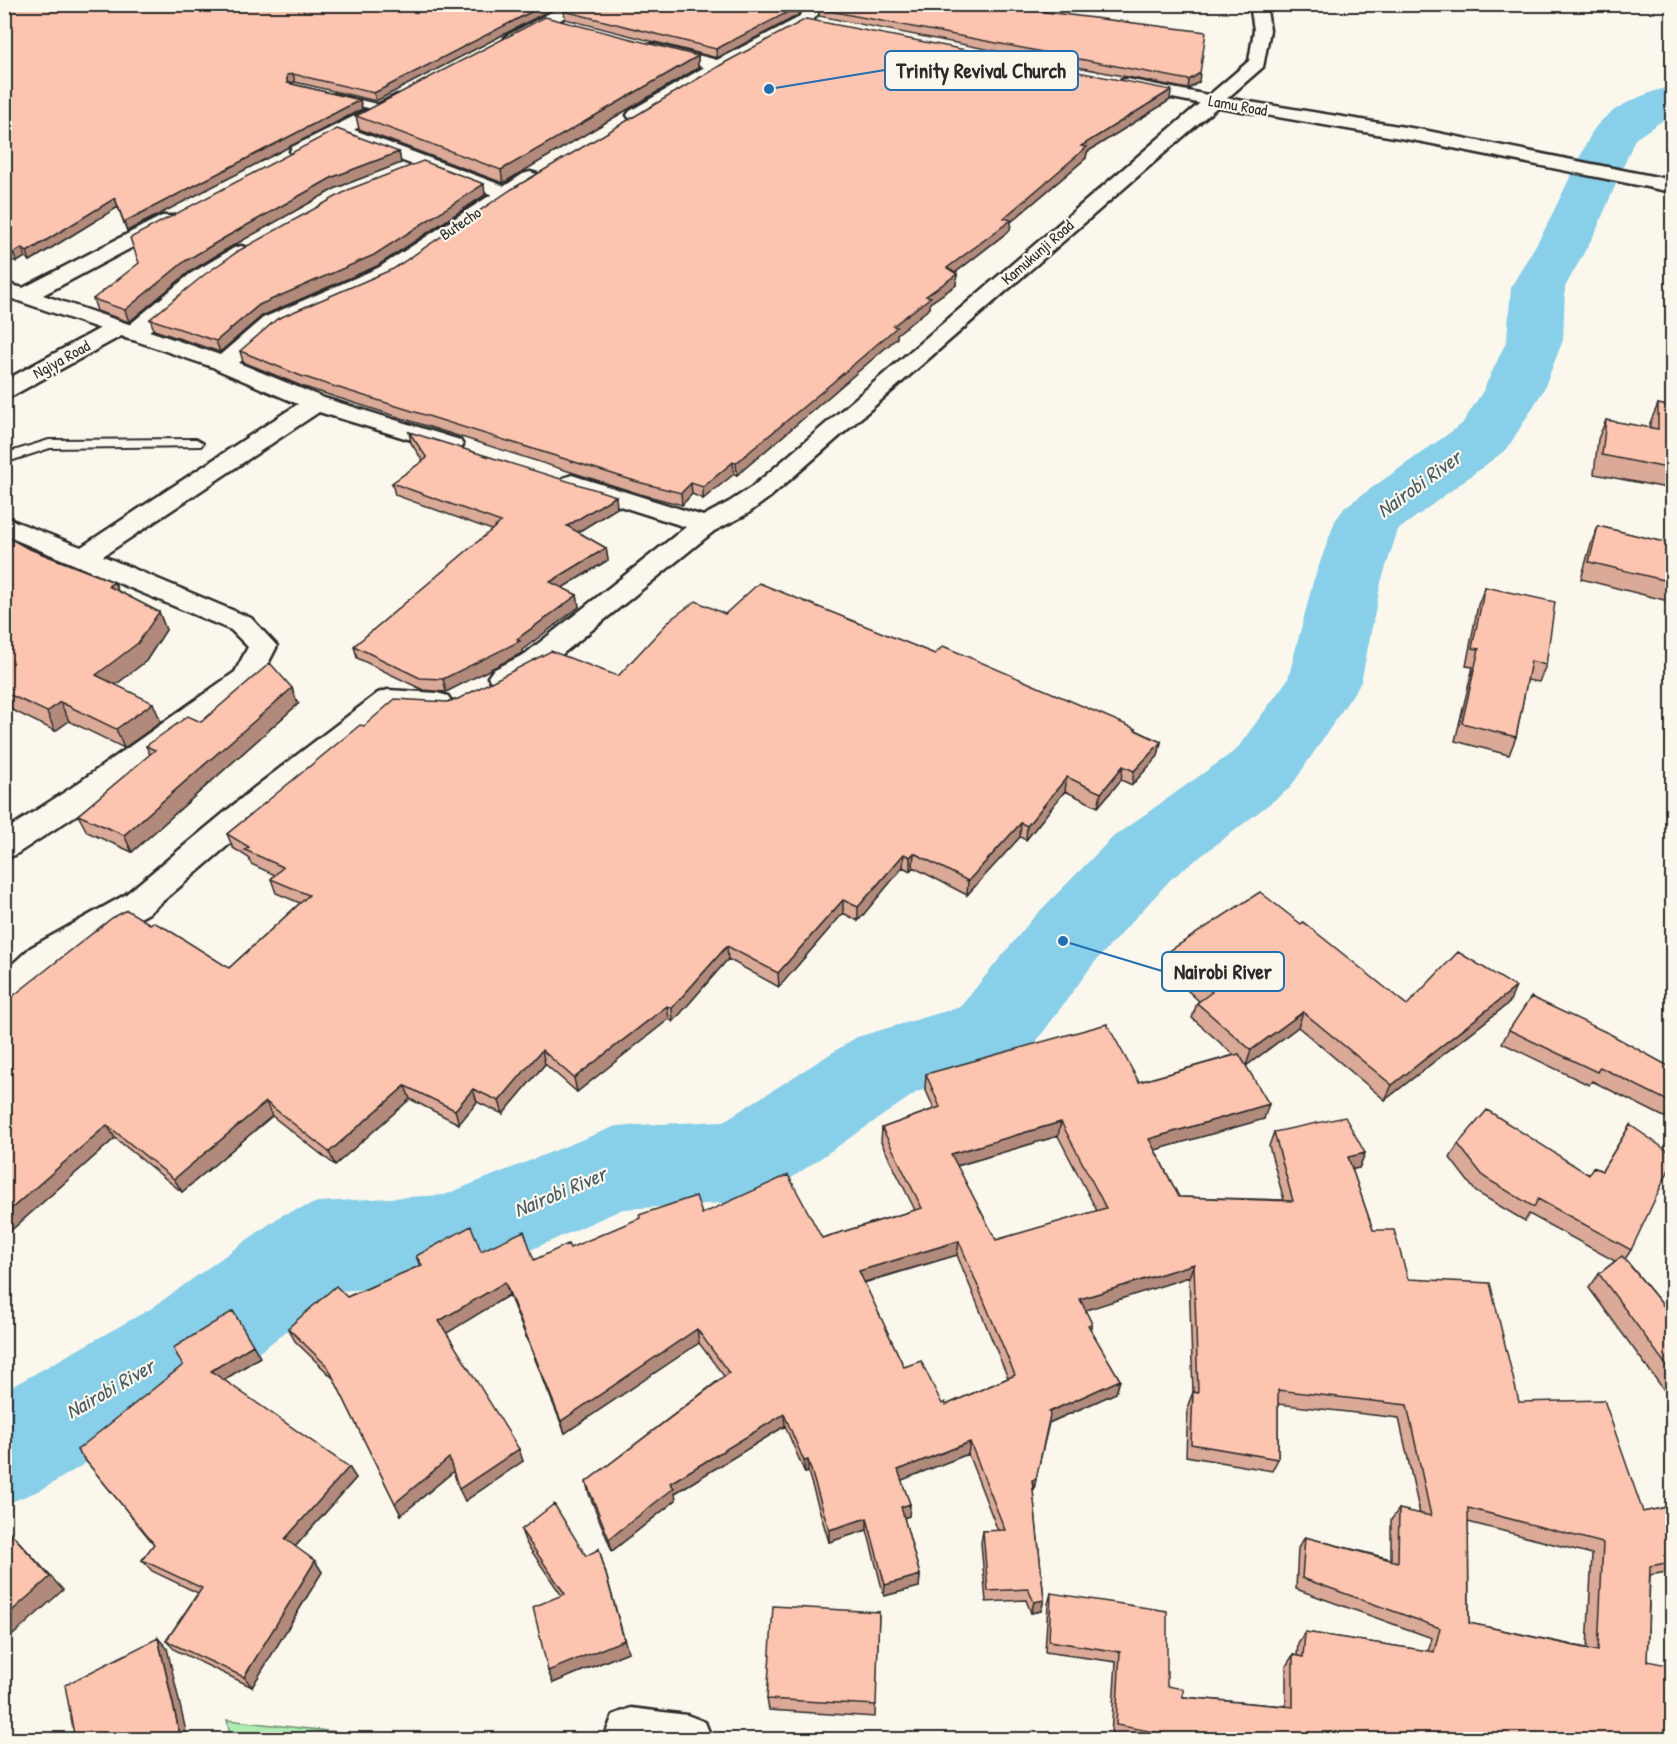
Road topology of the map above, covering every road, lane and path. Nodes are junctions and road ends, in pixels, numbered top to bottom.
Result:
1 (580, 4) edge
2 (818, 4) edge
3 (1258, 4) edge
4 (804, 21) junction
5 (548, 22) junction
6 (826, 25) edge
7 (570, 28) edge
8 (639, 45) edge
9 (496, 49) edge
10 (718, 66) junction
11 (1111, 81) edge
12 (412, 92) edge
13 (327, 95) edge
14 (1213, 101) junction
15 (381, 108) junction
16 (619, 125) edge
17 (339, 130) junction
18 (287, 158) edge
19 (426, 162) junction
20 (543, 171) edge
21 (395, 174) edge
22 (1672, 186) edge
23 (505, 193) junction
24 (182, 213) edge
25 (256, 244) edge
26 (14, 292) edge
27 (125, 330) junction
28 (224, 364) junction
29 (4, 391) edge
30 (316, 403) junction
31 (195, 443) dead end
32 (469, 451) edge
33 (4, 459) edge
34 (547, 475) edge
35 (4, 525) edge
36 (705, 525) junction
37 (84, 557) junction
38 (4, 847) edge
39 (4, 994) edge
40 (631, 1733) dead end
41 (687, 1740) edge

1 - 5 street
2 - 4 street
3 - 14 street, Kamukunji Road
4 - 6 street
4 - 10 street
5 - 7 street
5 - 9 street
8 - 10 street
10 - 16 street
11 - 14 street, Lamu Road
12 - 15 street
13 - 15 lane
14 - 22 street, Lamu Road
14 - 36 street, Kamukunji Road
15 - 17 street
17 - 18 street
17 - 19 street
19 - 21 street
19 - 23 street
20 - 23 street, Butecho
23 - 28 street, Butecho
24 - 26 street
25 - 27 street, Ngiya Road
26 - 27 street
27 - 28 street
27 - 29 street, Ngiya Road
28 - 30 street
30 - 32 street
30 - 37 street
31 - 33 lane
34 - 36 street
35 - 37 street
36 - 39 street, Kamukunji Road
37 - 38 street
40 - 41 street

